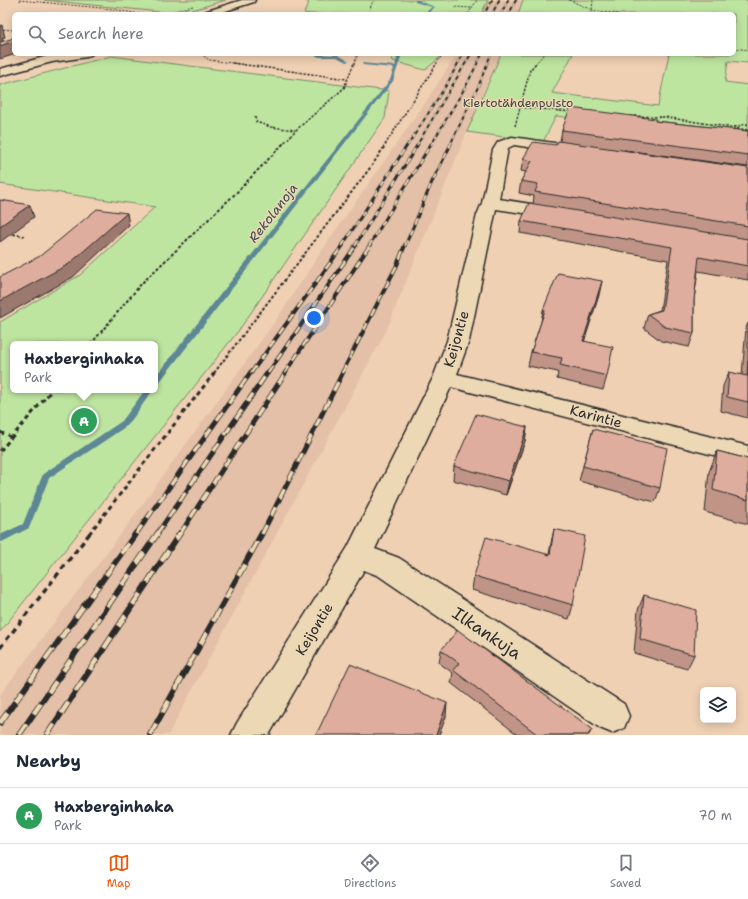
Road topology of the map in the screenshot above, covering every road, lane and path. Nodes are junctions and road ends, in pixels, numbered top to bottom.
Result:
1 (19, 0) edge
2 (251, 0) edge
3 (262, 0) edge
4 (375, 0) edge
5 (477, 0) edge
6 (569, 0) edge
7 (593, 0) edge
8 (455, 7) dead end
9 (471, 8) junction
10 (592, 10) junction
11 (128, 12) edge
12 (213, 12) edge
13 (227, 12) edge
14 (369, 12) edge
15 (469, 12) edge
16 (590, 12) edge
17 (605, 12) edge
18 (0, 29) edge
19 (12, 30) edge
20 (736, 49) edge
21 (748, 50) edge
22 (62, 56) edge
23 (74, 56) edge
24 (202, 56) edge
25 (357, 56) edge
26 (443, 56) edge
27 (542, 56) edge
28 (49, 60) junction
29 (0, 73) edge
30 (347, 79) junction
31 (574, 112) edge
32 (624, 116) edge
33 (256, 117) dead end
34 (748, 124) edge
35 (732, 127) junction
36 (296, 130) junction
37 (748, 130) edge
38 (580, 150) edge
39 (490, 203) junction
40 (571, 216) edge
41 (6, 232) edge
42 (24, 236) dead end
43 (94, 341) edge
44 (444, 378) junction
45 (50, 393) edge
46 (0, 432) edge
47 (12, 438) junction
48 (0, 451) edge
49 (748, 455) edge
50 (358, 555) junction
51 (0, 648) edge
52 (612, 716) dead end
53 (249, 735) edge

1 - 11 path
2 - 12 street
3 - 13 street
4 - 14 path
5 - 9 path
6 - 10 path
7 - 10 path
8 - 9 path
9 - 15 path
10 - 16 path
10 - 17 path
18 - 19 path
20 - 21 path
22 - 28 street
23 - 28 street
24 - 30 path
25 - 30 path
26 - 51 path
27 - 31 path
28 - 29 street
30 - 36 path
32 - 35 path
33 - 36 path
34 - 35 path
35 - 37 path
36 - 43 path
38 - 39 street, Keijontie
39 - 40 street
39 - 44 street, Keijontie
41 - 42 path
44 - 49 street, Karintie
44 - 50 street, Keijontie
45 - 47 path
46 - 47 path
47 - 48 path
50 - 52 street, Ilkankuja
50 - 53 street, Keijontie

